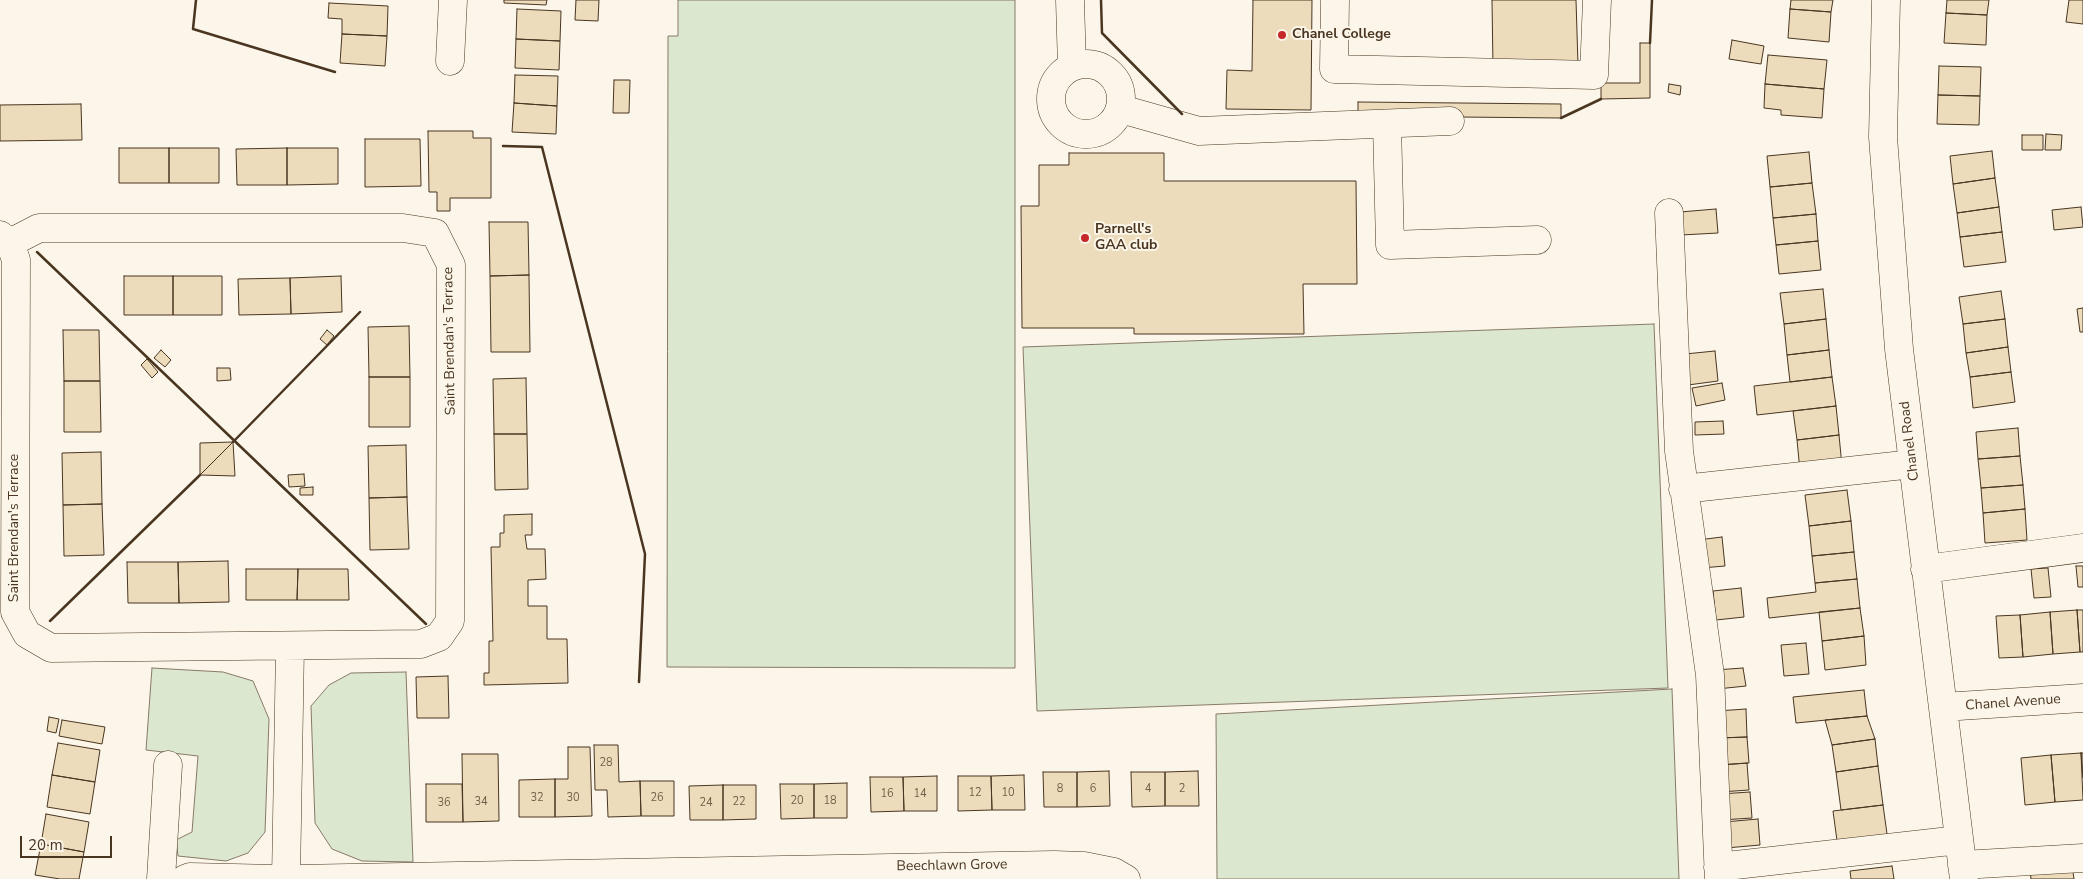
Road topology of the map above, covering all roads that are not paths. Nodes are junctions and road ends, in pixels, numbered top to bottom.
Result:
1 (452, 0) edge
2 (1070, 0) edge
3 (1335, 0) edge
4 (1597, 0) edge
5 (1886, 0) edge
6 (450, 61) dead end
7 (1072, 66) junction
8 (1121, 108) junction
9 (1450, 121) dead end
10 (1387, 124) junction
11 (1669, 213) dead end
12 (5, 239) edge
13 (1537, 240) dead end
14 (1912, 464) junction
15 (1683, 489) junction
16 (2083, 548) edge
17 (1925, 569) junction
18 (290, 647) junction
19 (2083, 698) edge
20 (1943, 708) junction
21 (168, 765) dead end
22 (2083, 858) edge
23 (1962, 862) edge
24 (1718, 873) edge
25 (161, 879) edge
26 (184, 879) edge
27 (276, 879) edge
28 (286, 879) edge
29 (295, 879) edge
30 (1126, 879) edge

1 - 6 street
2 - 7 street
3 - 4 street
5 - 14 street, Chanel Road
7 - 8 street
7 - 8 street
8 - 10 street
9 - 10 street
10 - 13 street
11 - 15 street
12 - 18 street, Saint Brendan's Terrace
12 - 18 street, Saint Brendan's Terrace
14 - 15 street
14 - 17 street, Chanel Road
15 - 24 street
16 - 17 street
17 - 20 street, Chanel Road
18 - 28 street
19 - 20 street, Chanel Avenue
20 - 23 street, Chanel Road
21 - 25 street
22 - 23 street
23 - 24 street
26 - 27 street
29 - 30 street, Beechlawn Grove

